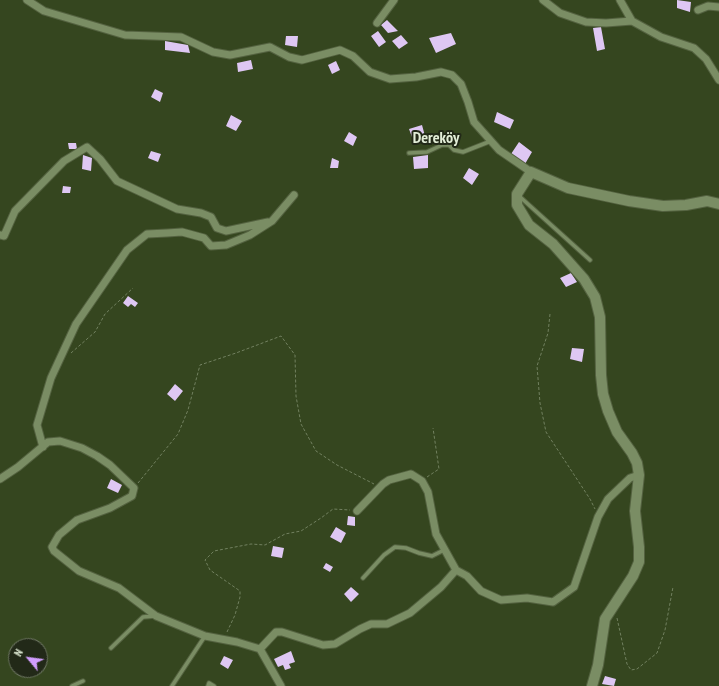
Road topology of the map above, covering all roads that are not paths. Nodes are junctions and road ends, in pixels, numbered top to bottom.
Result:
1 (27, 0) edge
2 (394, 0) edge
3 (543, 0) edge
4 (620, 0) edge
5 (719, 7) edge
6 (698, 10) dead end
7 (632, 20) junction
8 (377, 23) dead end
9 (719, 80) edge
10 (491, 141) junction
11 (409, 153) dead end
12 (531, 172) junction
13 (517, 194) junction
14 (294, 195) dead end
15 (719, 204) edge
16 (272, 221) junction
17 (0, 235) edge
18 (590, 260) dead end
19 (43, 447) junction
20 (639, 475) junction
21 (0, 479) edge
22 (357, 511) road end
23 (444, 550) junction
24 (456, 570) junction
25 (363, 578) dead end
26 (156, 616) junction
27 (205, 636) junction
28 (111, 648) dead end
29 (260, 649) junction
30 (83, 681) dead end
31 (278, 685) edge
32 (72, 686) edge
33 (172, 686) edge
34 (208, 686) edge
35 (214, 686) edge
36 (592, 686) edge

1 - 10 street
2 - 8 street
3 - 7 street
4 - 7 street
5 - 6 street
7 - 9 street
10 - 11 lane
10 - 12 street
12 - 13 street
12 - 15 street
13 - 18 lane
13 - 20 street
14 - 16 street
16 - 17 street
16 - 19 street
19 - 21 street
19 - 26 street
20 - 24 street
20 - 36 street
22 - 23 street
23 - 24 street
23 - 25 lane
24 - 29 street
26 - 27 street
26 - 28 lane
27 - 29 street
27 - 33 lane
29 - 31 street
30 - 32 lane
34 - 35 lane

